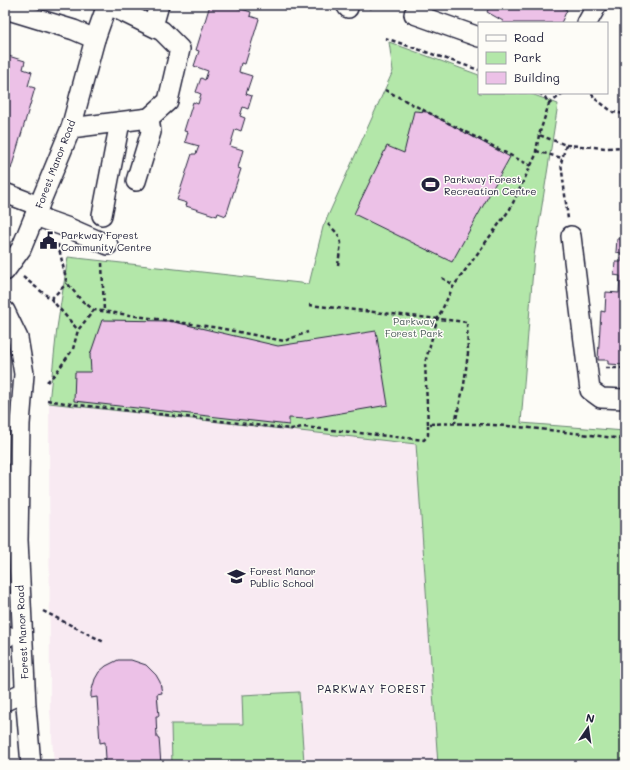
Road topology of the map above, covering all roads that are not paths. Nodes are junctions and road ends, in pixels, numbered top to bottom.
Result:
1 (108, 5) edge
2 (159, 5) edge
3 (597, 5) edge
4 (5, 9) edge
5 (414, 14) dead end
6 (588, 22) edge
7 (153, 26) junction
8 (95, 38) junction
9 (478, 38) edge
10 (149, 118) junction
11 (120, 122) junction
12 (71, 128) junction
13 (136, 181) dead end
14 (5, 193) edge
15 (37, 211) junction
16 (102, 215) dead end
17 (571, 236) road end
18 (105, 251) road end
19 (5, 271) edge
20 (5, 311) edge
21 (625, 399) edge
22 (13, 597) edge
23 (10, 636) edge
24 (25, 692) junction
25 (5, 701) edge
26 (31, 765) edge

1 - 7 street
1 - 8 street, Forest Manor Road
2 - 7 street
3 - 6 street
4 - 8 street
5 - 9 street
7 - 10 street
8 - 12 street, Forest Manor Road
10 - 11 street
10 - 13 street
11 - 12 street
11 - 16 street
12 - 15 street, Forest Manor Road
14 - 15 street
15 - 18 street
15 - 19 street, Forest Manor Road
17 - 21 street
20 - 22 street, Forest Manor Road
22 - 23 street, Forest Manor Road
23 - 24 street, Forest Manor Road
24 - 25 street
24 - 26 street, Forest Manor Road

